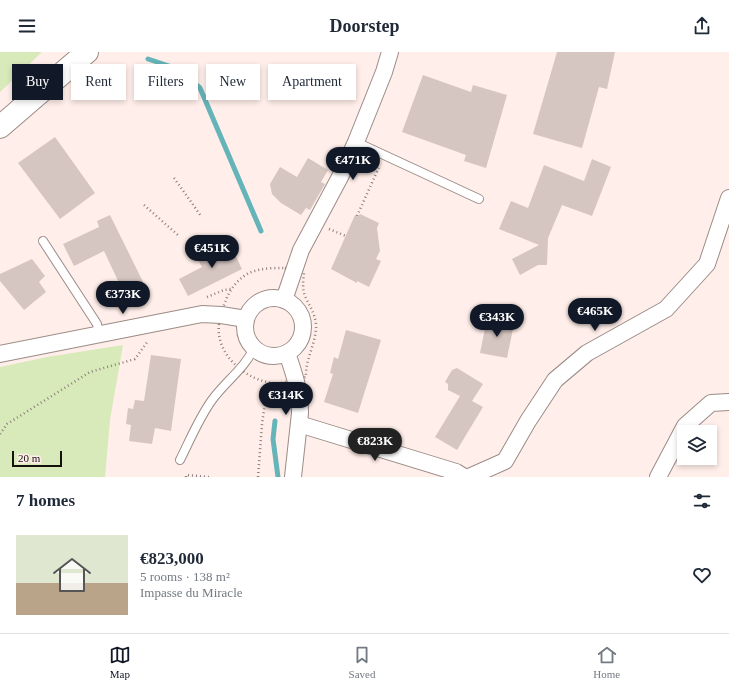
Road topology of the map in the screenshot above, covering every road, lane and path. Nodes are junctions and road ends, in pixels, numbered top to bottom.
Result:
1 (87, 52) edge
2 (390, 52) edge
3 (0, 128) edge
4 (356, 142) junction
5 (384, 155) junction
6 (174, 178) dead end
7 (729, 198) edge
8 (479, 199) dead end
9 (144, 205) dead end
10 (201, 216) dead end
11 (357, 216) dead end
12 (179, 236) dead end
13 (43, 241) dead end
14 (294, 270) junction
15 (284, 300) junction
16 (221, 315) junction
17 (246, 319) junction
18 (144, 325) junction
19 (99, 334) junction
20 (254, 348) junction
21 (286, 353) junction
22 (0, 354) edge
23 (239, 369) junction
24 (296, 379) junction
25 (268, 382) junction
26 (729, 402) edge
27 (299, 424) junction
28 (0, 434) edge
29 (180, 460) dead end
30 (186, 477) edge
31 (209, 477) edge
32 (258, 477) edge
33 (293, 477) edge
34 (464, 477) edge
35 (469, 477) edge
36 (658, 477) edge

1 - 3 main road
2 - 4 street
4 - 5 lane
4 - 14 street
5 - 8 lane
5 - 11 path
6 - 10 path
7 - 35 street
9 - 12 path
13 - 19 lane
14 - 15 street
14 - 16 path
14 - 24 path
15 - 17 street
15 - 21 street
16 - 17 street
16 - 18 street
16 - 23 path
17 - 20 street
18 - 19 street
18 - 28 path
19 - 22 street
20 - 21 street
20 - 23 lane
21 - 24 street
23 - 25 path
23 - 29 lane
24 - 25 path
24 - 27 street
25 - 32 path
26 - 36 street
27 - 33 street
27 - 34 street
30 - 31 path

